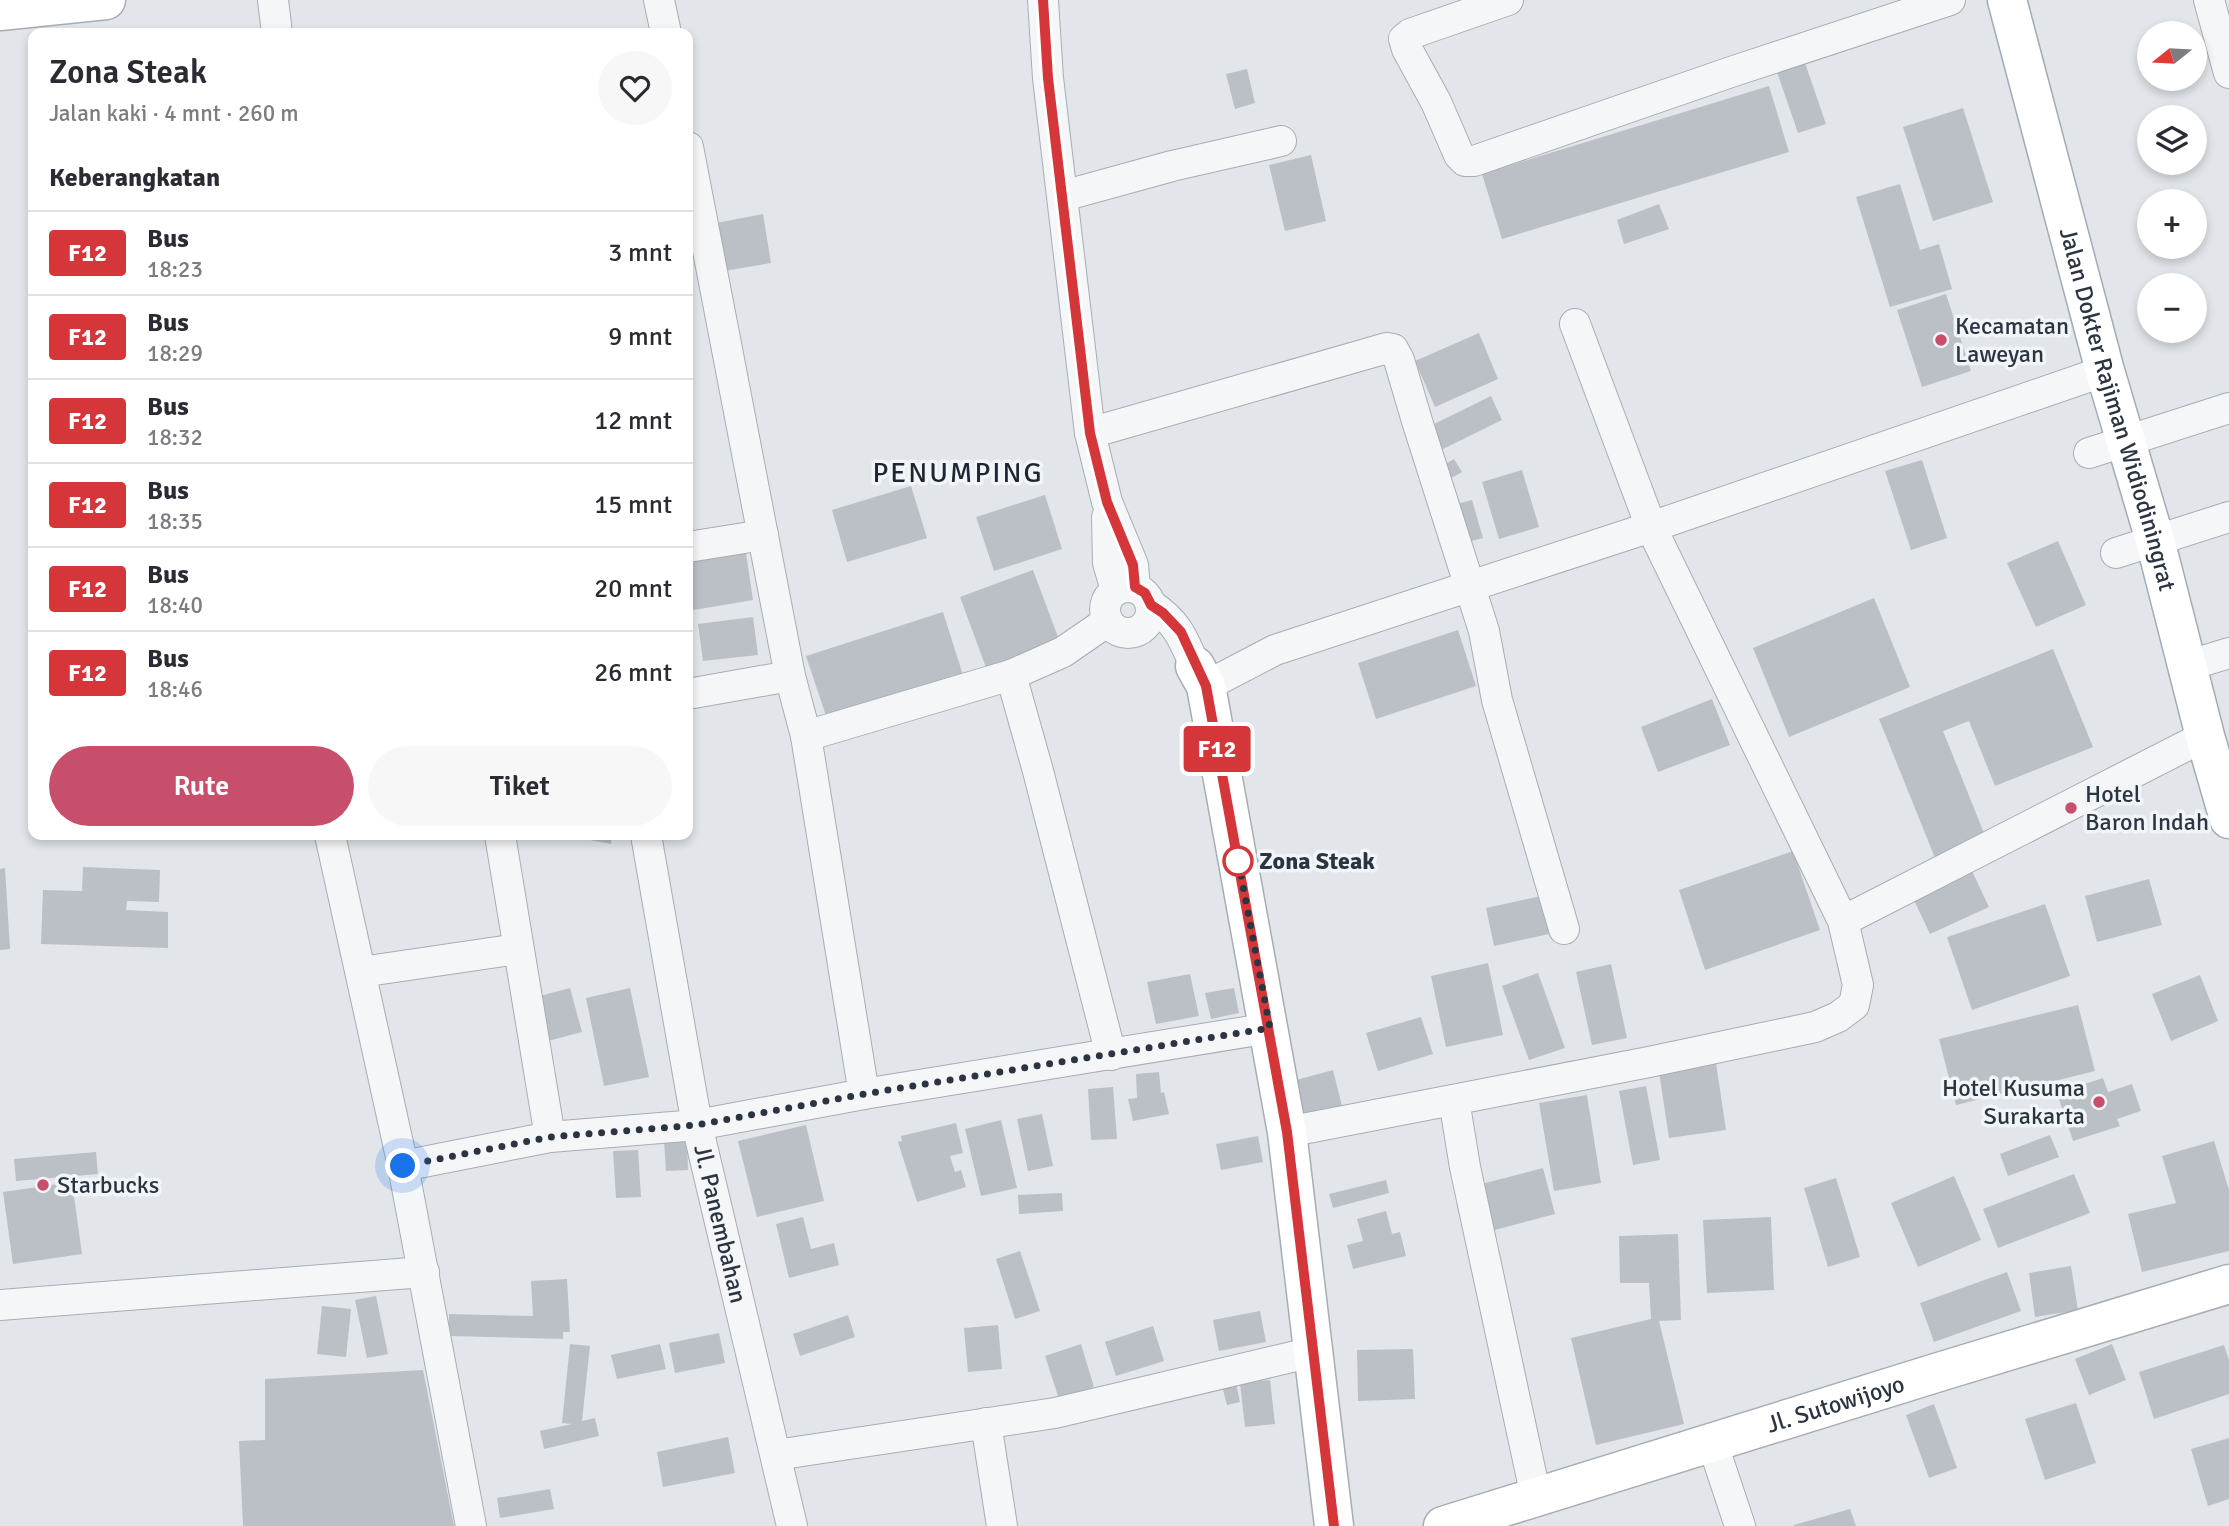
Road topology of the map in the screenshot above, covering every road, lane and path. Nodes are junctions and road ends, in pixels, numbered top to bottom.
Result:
1 (106, 0) edge
2 (272, 0) edge
3 (659, 0) edge
4 (1043, 0) edge
5 (1508, 0) edge
6 (1950, 0) edge
7 (2007, 0) edge
8 (2209, 0) edge
9 (0, 11) edge
10 (276, 28) edge
11 (665, 28) edge
12 (2229, 73) edge
13 (1281, 141) dead end
14 (693, 172) edge
15 (1063, 196) junction
16 (1575, 324) dead end
17 (2105, 371) junction
18 (2229, 408) edge
19 (1090, 433) junction
20 (2126, 441) junction
21 (2089, 453) dead end
22 (2229, 517) edge
23 (1651, 527) junction
24 (763, 535) junction
25 (2155, 540) junction
26 (693, 546) edge
27 (2116, 553) dead end
28 (1469, 585) junction
29 (1137, 602) junction
30 (2229, 653) edge
31 (2186, 666) junction
32 (1012, 675) junction
33 (790, 676) junction
34 (1200, 676) junction
35 (693, 693) edge
36 (806, 736) junction
37 (2205, 736) junction
38 (2229, 819) edge
39 (331, 840) edge
40 (501, 840) edge
41 (647, 840) edge
42 (1843, 921) junction
43 (1564, 929) dead end
44 (517, 949) junction
45 (361, 972) junction
46 (1270, 1028) junction
47 (1111, 1055) junction
48 (864, 1094) junction
49 (1454, 1100) junction
50 (697, 1125) junction
51 (1287, 1132) junction
52 (550, 1137) junction
53 (403, 1166) junction
54 (424, 1272) junction
55 (2229, 1284) edge
56 (0, 1305) edge
57 (1313, 1352) junction
58 (986, 1423) junction
59 (1712, 1442) junction
60 (775, 1455) junction
61 (1536, 1497) junction
62 (471, 1526) edge
63 (792, 1526) edge
64 (1002, 1526) edge
65 (1334, 1526) edge
66 (1443, 1526) edge
67 (1740, 1526) edge

1 - 9 main road
2 - 10 street
3 - 11 street
4 - 15 street
5 - 6 street
7 - 17 main road, Jalan Dokter Rajiman Widiodiningrat
8 - 12 street
13 - 15 street
14 - 24 street
15 - 19 street
16 - 23 street
17 - 20 main road, Jalan Dokter Rajiman Widiodiningrat
17 - 23 street
18 - 20 street
19 - 28 street
19 - 29 street
20 - 21 street
20 - 25 main road, Jalan Dokter Rajiman Widiodiningrat
22 - 25 street
23 - 28 street
23 - 42 street
24 - 26 street
24 - 33 street
25 - 27 street
25 - 31 main road, Jalan Dokter Rajiman Widiodiningrat
28 - 34 street
28 - 43 street
29 - 32 street
29 - 34 street
30 - 31 street
31 - 37 main road, Jalan Dokter Rajiman Widiodiningrat
32 - 36 street
32 - 47 street
33 - 35 street
33 - 36 street
34 - 46 main road
36 - 48 street
37 - 38 main road, Jalan Dokter Rajiman Widiodiningrat
37 - 42 street
39 - 45 street
40 - 44 street
41 - 50 street, Jl. Panembahan
42 - 49 street
44 - 45 street
44 - 52 street
45 - 53 street
46 - 47 street
46 - 51 main road
47 - 48 street
48 - 50 street
49 - 51 street
49 - 61 street
50 - 52 street
50 - 60 street, Jl. Panembahan
51 - 57 main road
52 - 53 street
53 - 54 street
54 - 56 street
54 - 62 street
55 - 59 main road, Jl. Sutowijoyo
57 - 58 street
57 - 65 main road
58 - 60 street
58 - 64 street
59 - 61 main road, Jl. Sutowijoyo
59 - 67 street
60 - 63 street, Jl. Panembahan
61 - 66 main road, Jl. Sutowijoyo

